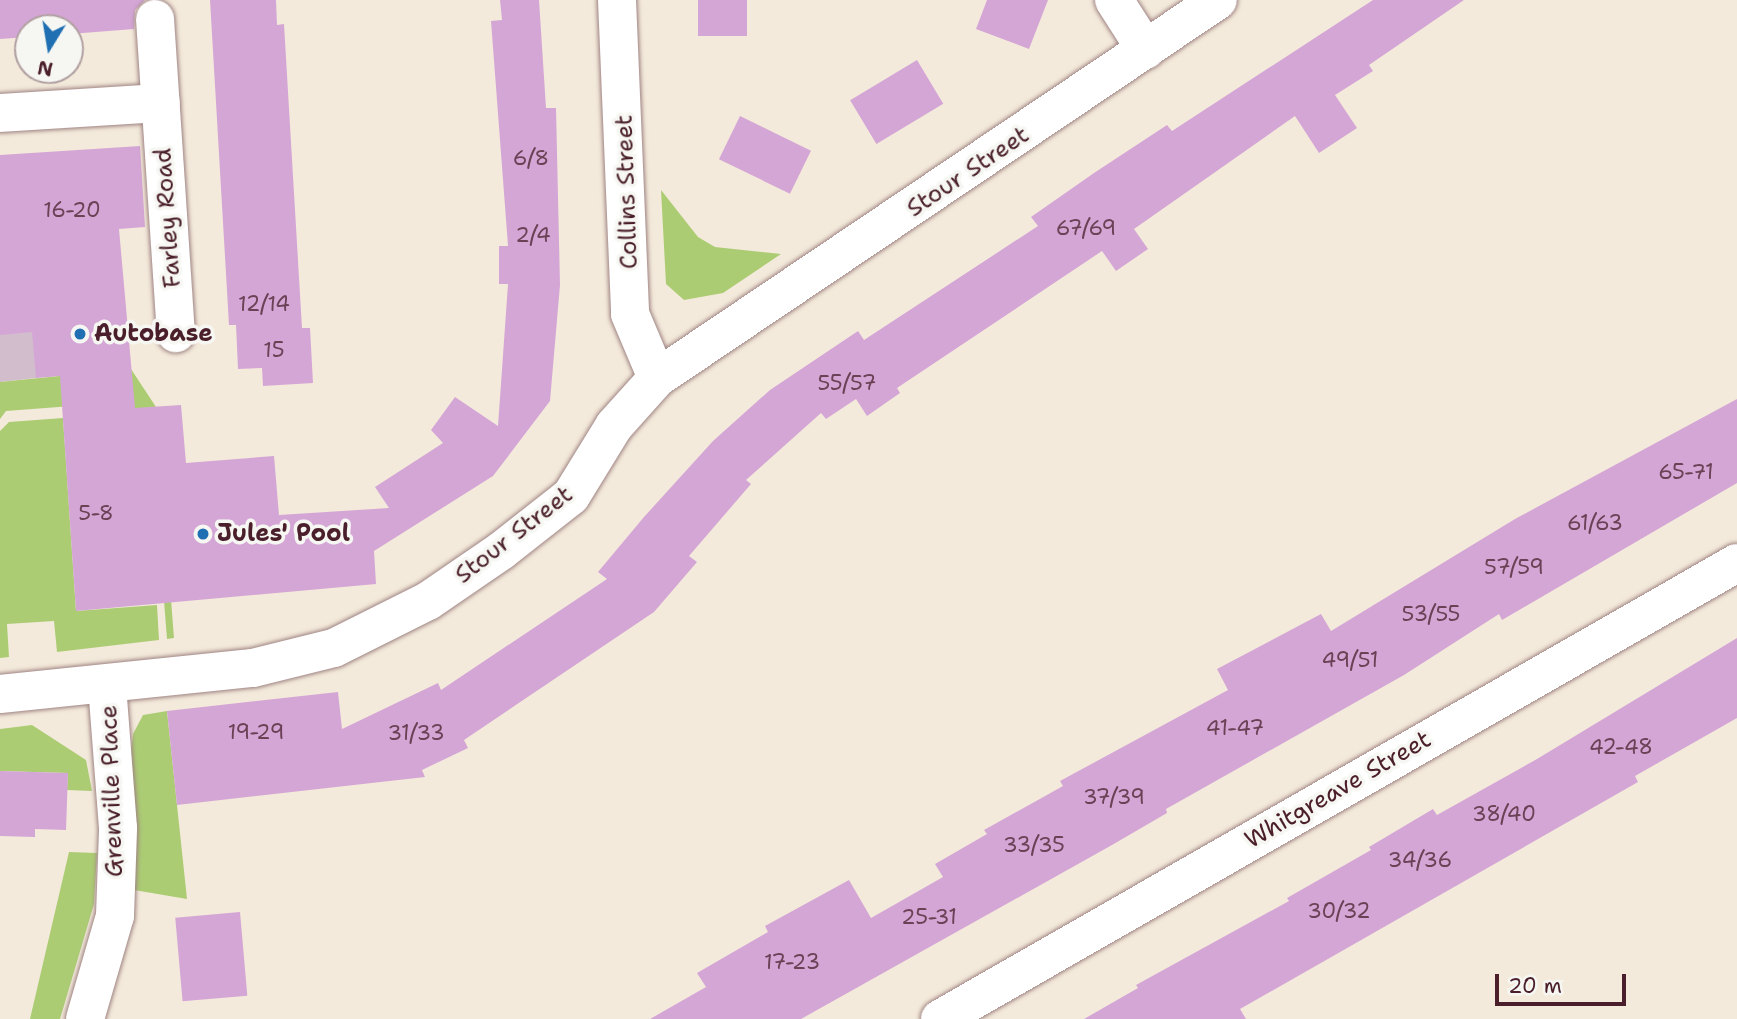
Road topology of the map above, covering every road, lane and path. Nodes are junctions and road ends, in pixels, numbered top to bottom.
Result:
1 (617, 0) edge
2 (1114, 0) edge
3 (1219, 0) edge
4 (155, 19) dead end
5 (1146, 50) junction
6 (161, 103) junction
7 (0, 113) edge
8 (176, 332) dead end
9 (657, 378) junction
10 (1737, 563) edge
11 (107, 684) junction
12 (0, 694) edge
13 (85, 1019) edge
14 (940, 1019) edge

1 - 9 street, Collins Street
2 - 5 street
3 - 5 street, Stour Street
4 - 6 street, Farley Road
5 - 9 street, Stour Street
6 - 7 street
6 - 8 street, Farley Road
9 - 11 street, Stour Street
10 - 14 street, Whitgreave Street
11 - 12 street, Stour Street
11 - 13 street, Grenville Place

